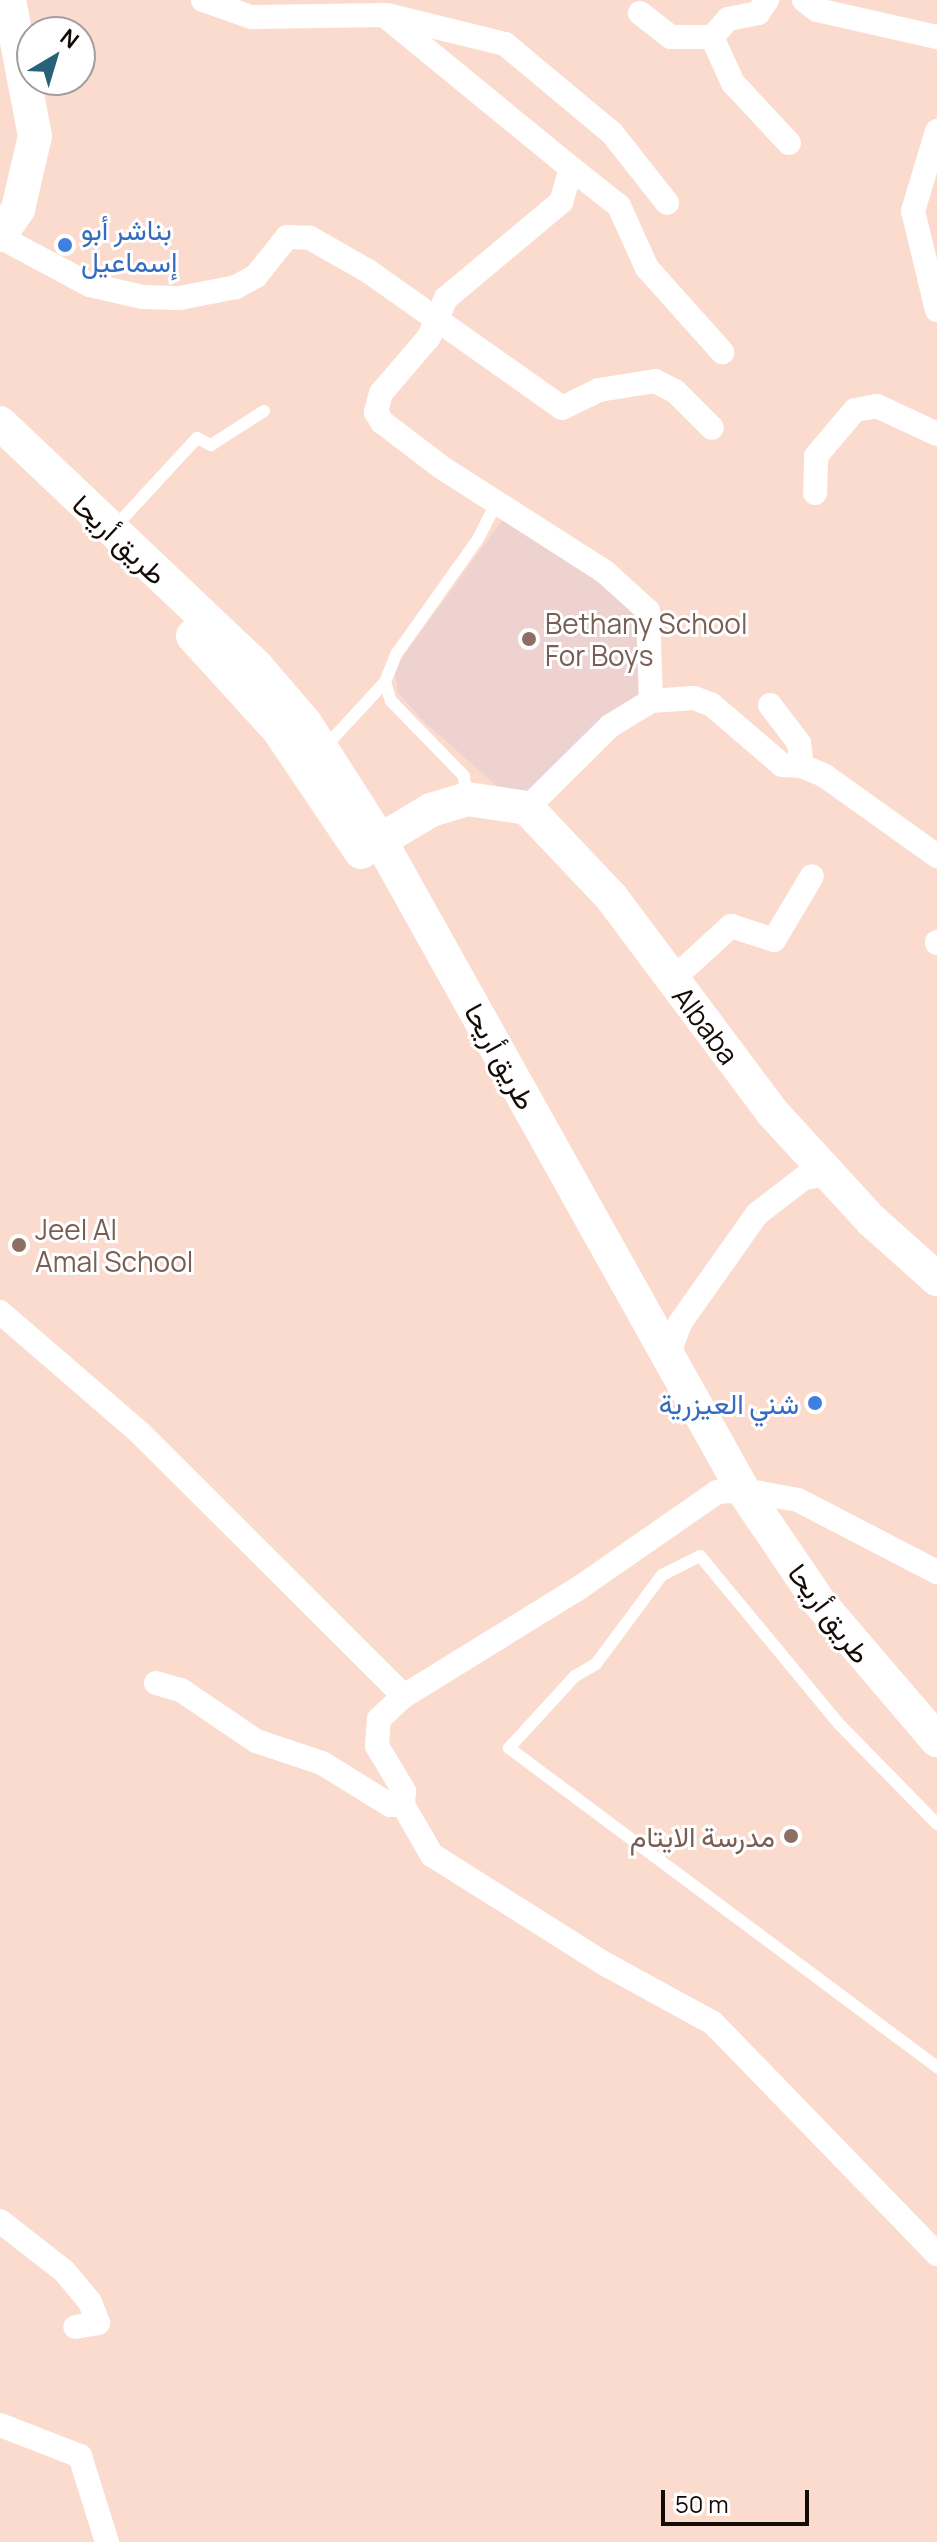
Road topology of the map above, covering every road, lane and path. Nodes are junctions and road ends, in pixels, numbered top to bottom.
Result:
1 (9, 0) edge
2 (203, 0) edge
3 (767, 0) edge
4 (804, 0) edge
5 (640, 13) dead end
6 (384, 15) junction
7 (712, 37) junction
8 (937, 37) edge
9 (937, 131) edge
10 (789, 143) dead end
11 (571, 168) junction
12 (667, 203) dead end
13 (0, 236) edge
14 (937, 310) edge
15 (435, 322) junction
16 (722, 352) dead end
17 (264, 411) dead end
18 (0, 423) edge
19 (712, 428) dead end
20 (937, 434) edge
21 (4, 460) edge
22 (815, 493) dead end
23 (496, 504) junction
24 (111, 531) junction
25 (385, 682) junction
26 (651, 701) junction
27 (770, 705) dead end
28 (323, 748) junction
29 (802, 766) junction
30 (467, 799) junction
31 (527, 808) junction
32 (371, 847) junction
33 (937, 856) edge
34 (812, 876) dead end
35 (672, 980) junction
36 (828, 1174) junction
37 (934, 1267) edge
38 (0, 1312) edge
39 (668, 1356) junction
40 (730, 1491) junction
41 (937, 1572) edge
42 (156, 1683) dead end
43 (404, 1696) junction
44 (937, 1740) edge
45 (937, 1764) edge
46 (403, 1805) junction
47 (937, 1824) edge
48 (937, 2067) edge
49 (0, 2221) edge
50 (937, 2254) edge
51 (75, 2327) dead end
52 (0, 2425) edge
53 (107, 2542) edge

1 - 13 main road
2 - 6 street
3 - 7 street
4 - 8 street
5 - 7 street
6 - 11 street
6 - 12 street
7 - 10 street
9 - 14 street
11 - 15 street
11 - 16 street
13 - 15 street
15 - 19 street
15 - 23 street
17 - 24 lane
18 - 24 main road, طريق أريحا
20 - 22 street
21 - 32 main road, طريق أريحا
23 - 25 lane
23 - 26 street
24 - 28 main road, طريق أريحا
25 - 28 lane
25 - 30 lane
26 - 29 street
26 - 31 street
27 - 29 street
28 - 32 main road, طريق أريحا
29 - 33 street
30 - 31 main road
30 - 32 main road
31 - 35 main road, Albaba
32 - 39 main road, طريق أريحا
32 - 40 main road, طريق أريحا
34 - 35 street
35 - 36 main road, Albaba
36 - 37 main road, Albaba
36 - 39 street
38 - 43 street
39 - 40 main road, طريق أريحا
40 - 41 street
40 - 43 street
40 - 44 main road, طريق أريحا
40 - 45 main road, طريق أريحا
42 - 46 street
43 - 46 street
46 - 50 street
47 - 48 lane
49 - 51 street
52 - 53 street

